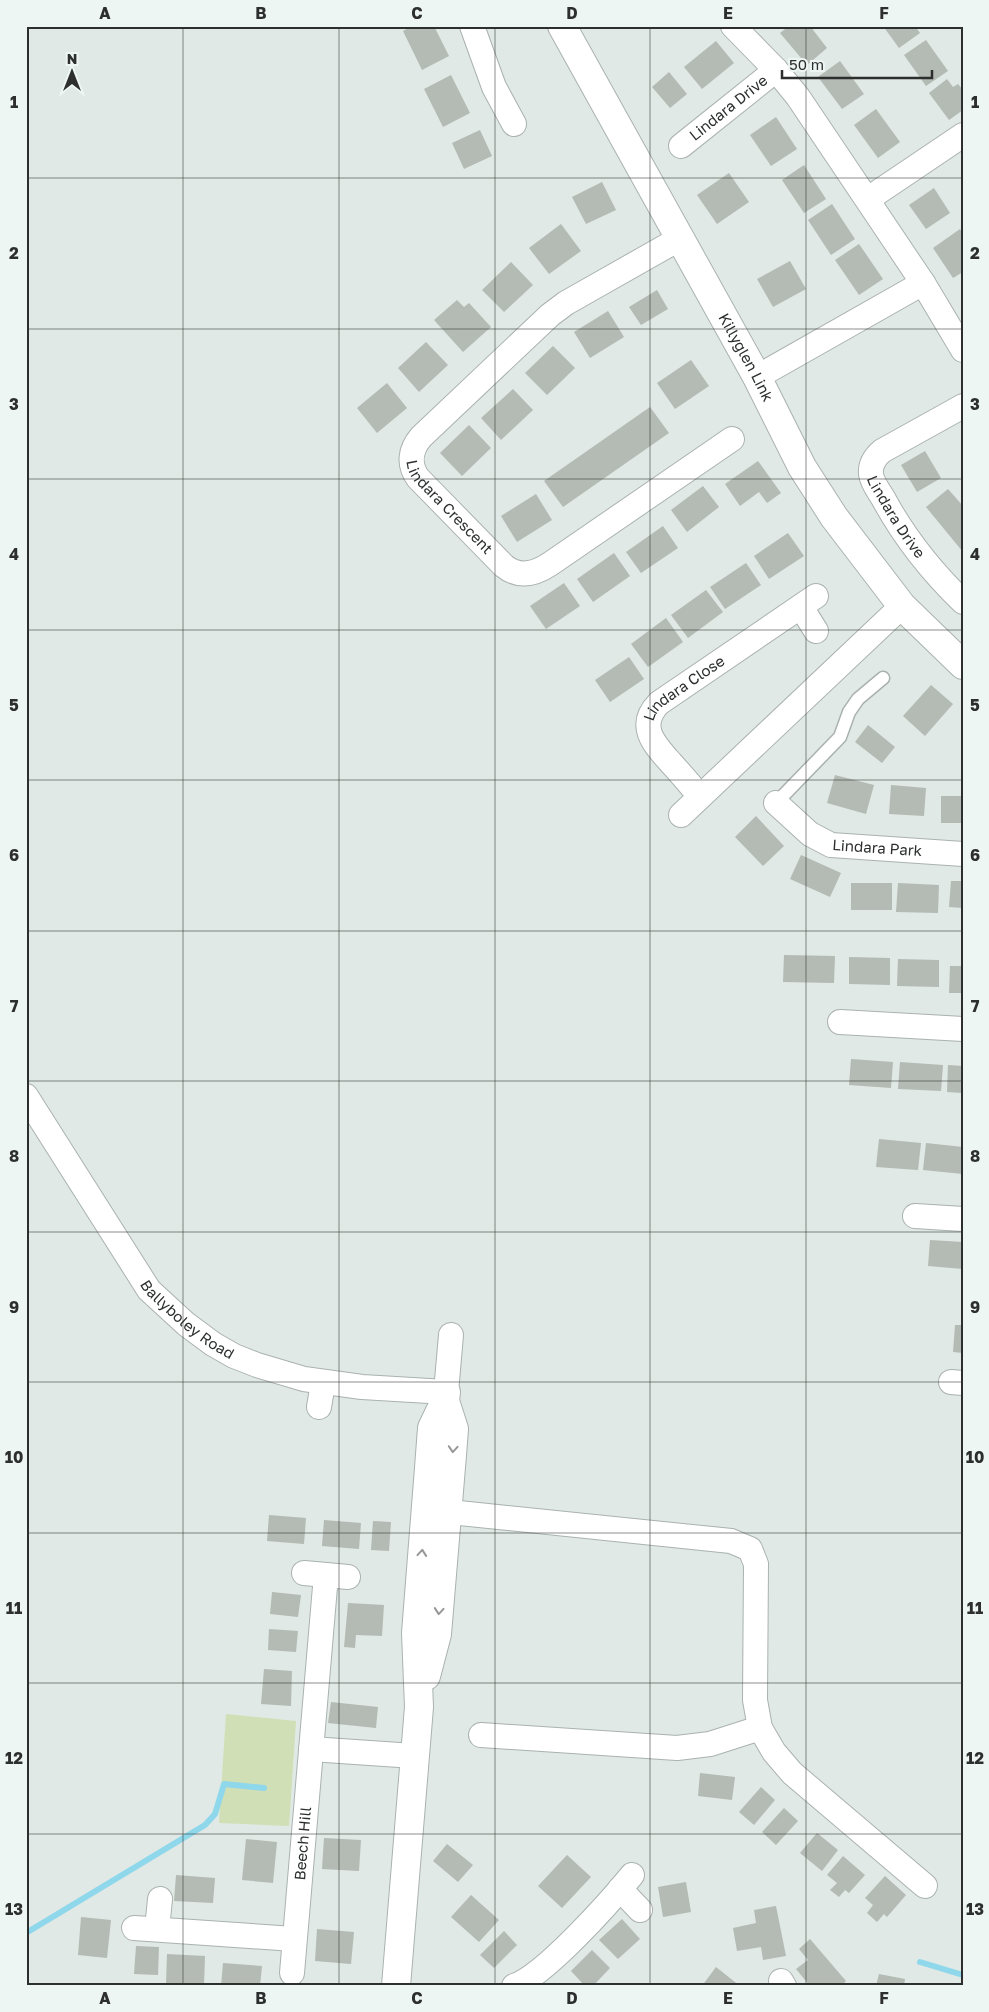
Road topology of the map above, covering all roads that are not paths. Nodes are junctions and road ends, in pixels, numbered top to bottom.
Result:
1 (472, 26) edge
2 (562, 26) edge
3 (733, 26) edge
4 (776, 70) junction
5 (514, 124) dead end
6 (963, 135) edge
7 (681, 146) dead end
8 (868, 199) junction
9 (679, 239) junction
10 (924, 283) junction
11 (963, 350) edge
12 (756, 377) junction
13 (963, 406) edge
14 (732, 439) dead end
15 (963, 602) edge
16 (902, 606) junction
17 (816, 631) dead end
18 (963, 665) edge
19 (883, 678) dead end
20 (700, 796) junction
21 (776, 803) joint
22 (681, 815) dead end
23 (963, 854) edge
24 (840, 1022) dead end
25 (963, 1029) edge
26 (26, 1096) edge
27 (915, 1216) dead end
28 (963, 1219) edge
29 (451, 1335) dead end
30 (323, 1383) junction
31 (446, 1397) junction
32 (320, 1407) dead end
33 (437, 1511) junction
34 (326, 1575) dead end
35 (760, 1728) junction
36 (481, 1735) dead end
37 (311, 1749) junction
38 (414, 1756) junction
39 (925, 1886) dead end
40 (160, 1899) dead end
41 (640, 1910) dead end
42 (134, 1928) dead end
43 (157, 1929) junction
44 (294, 1939) junction
45 (292, 1973) dead end
46 (396, 1986) edge
47 (514, 1986) edge

1 - 5 street
2 - 9 street, Killyglen Link
3 - 4 street, Lindara Drive
4 - 7 street, Lindara Drive
4 - 8 street, Lindara Drive
6 - 8 street
8 - 10 street, Lindara Drive
9 - 12 street, Killyglen Link
9 - 14 street, Lindara Crescent
10 - 11 street, Lindara Drive
10 - 12 street
12 - 16 street, Killyglen Link
13 - 15 street, Lindara Drive
16 - 18 street, Killyglen Link
16 - 20 street
17 - 20 street, Lindara Close
19 - 21 lane
20 - 22 street
21 - 23 street, Lindara Park
24 - 25 street
26 - 30 street, Ballyboley Road
27 - 28 street
29 - 31 street
30 - 31 street, Ballyboley Road
30 - 32 street
31 - 33 street
33 - 35 street
33 - 38 street
34 - 37 street, Beech Hill
35 - 36 street
35 - 39 street
37 - 38 street
37 - 44 street, Beech Hill
38 - 46 street
40 - 43 street
41 - 47 street
42 - 43 street
43 - 44 street
44 - 45 street, Beech Hill

